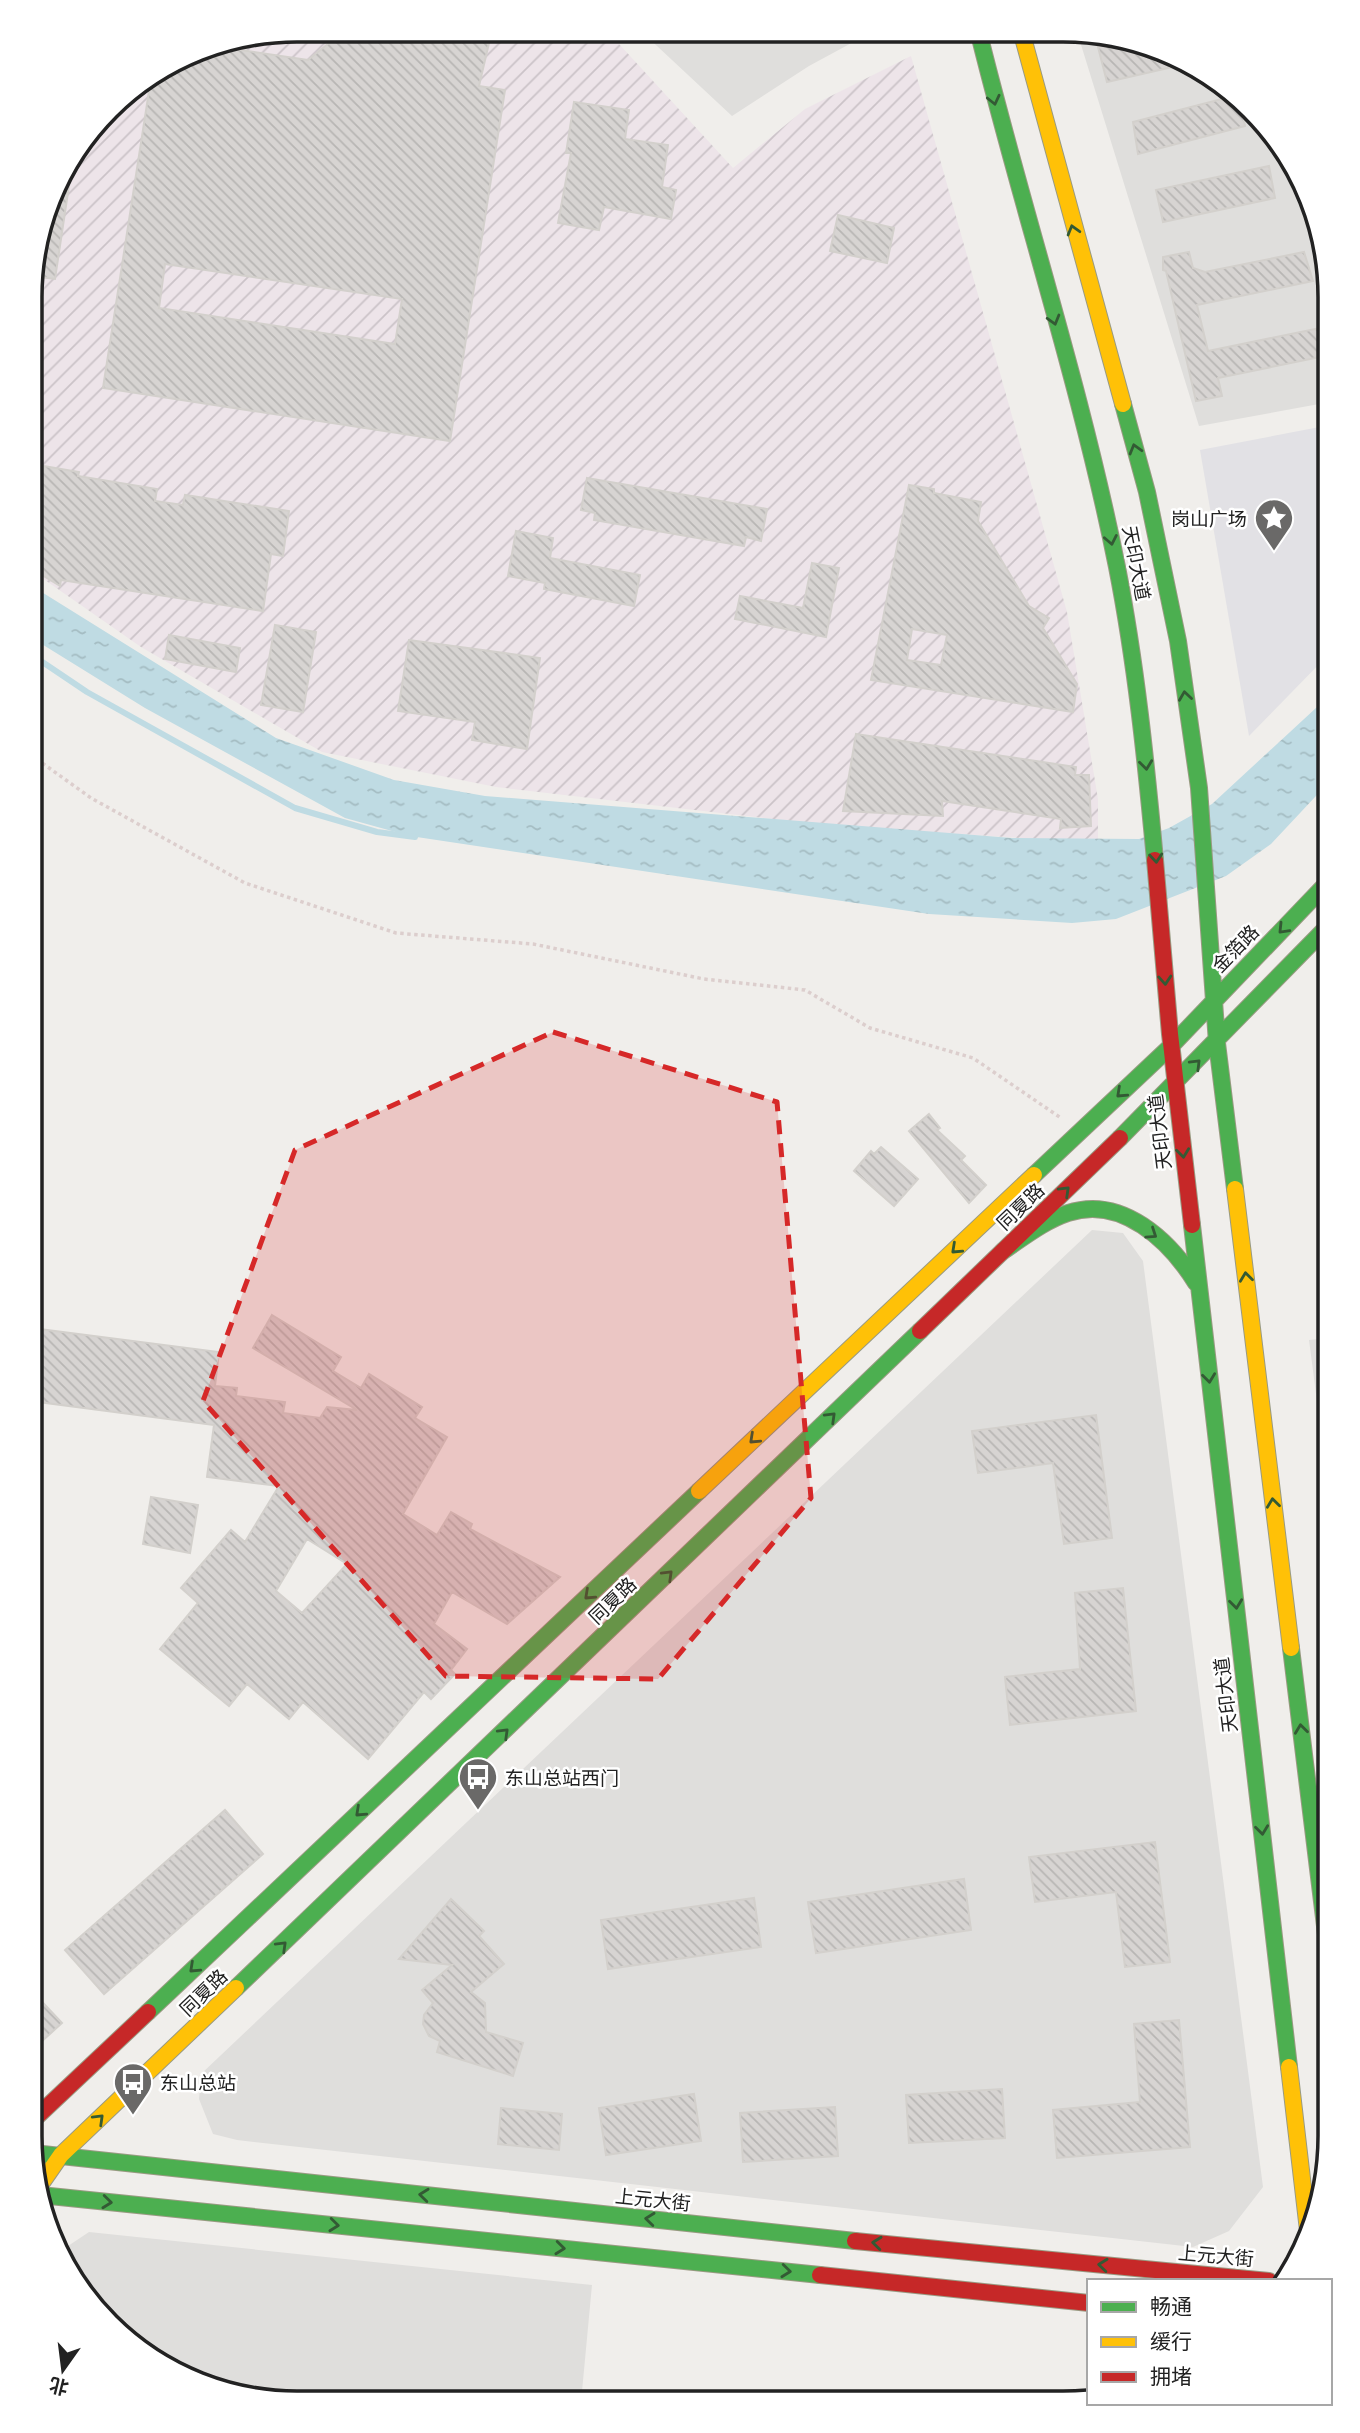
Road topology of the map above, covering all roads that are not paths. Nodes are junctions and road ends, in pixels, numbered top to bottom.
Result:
1 (981, 42) edge
2 (1023, 42) edge
3 (1318, 893) edge
4 (1318, 937) edge
5 (1214, 1001) junction
6 (1217, 1043) junction
7 (1171, 1046) junction
8 (1175, 1085) junction
9 (1003, 1251) junction
10 (1199, 1288) junction
11 (1318, 1869) edge
12 (42, 2112) edge
13 (43, 2154) edge
14 (61, 2155) junction
15 (45, 2177) edge
16 (49, 2196) edge
17 (1306, 2212) edge
18 (1248, 2279) edge
19 (1087, 2302) edge

1 -> 7 main road, 天印大道
5 -> 2 main road, 天印大道
3 -> 5 main road, 金箔路
4 - 6 main road
5 - 6 main road, 天印大道
5 - 7 main road, 金箔路
8 -> 6 main road, 同夏路
11 -> 6 main road, 天印大道
7 - 8 main road, 天印大道
7 -> 12 main road, 同夏路
9 -> 8 main road, 同夏路
8 -> 10 main road, 天印大道
9 -> 10 main road
14 -> 9 main road, 同夏路
10 -> 17 main road, 天印大道
13 - 14 main road, 上元大街
14 - 15 main road, 同夏路
18 -> 14 main road, 上元大街
16 -> 19 main road

